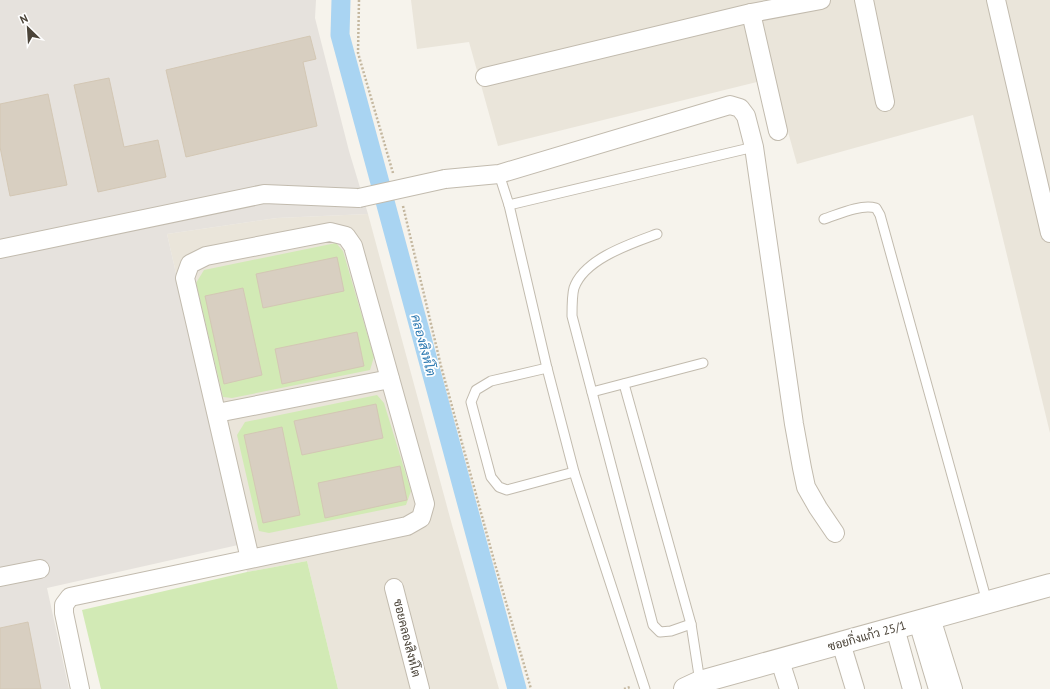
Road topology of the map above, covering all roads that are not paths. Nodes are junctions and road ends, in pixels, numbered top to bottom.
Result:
1 (821, 0) edge
2 (864, 0) edge
3 (996, 0) edge
4 (751, 13) junction
5 (485, 77) dead end
6 (885, 102) dead end
7 (778, 131) dead end
8 (754, 147) junction
9 (499, 174) junction
10 (509, 205) junction
11 (824, 219) dead end
12 (1050, 233) edge
13 (657, 234) dead end
14 (0, 249) edge
15 (703, 363) dead end
16 (547, 368) junction
17 (390, 379) junction
18 (624, 384) junction
19 (592, 392) junction
20 (217, 414) junction
21 (574, 472) junction
22 (835, 533) dead end
23 (250, 559) junction
24 (40, 569) dead end
25 (0, 577) edge
26 (1050, 585) edge
27 (394, 588) dead end
28 (987, 602) junction
29 (925, 620) junction
30 (691, 624) junction
31 (894, 628) junction
32 (841, 643) junction
33 (780, 660) junction
34 (692, 686) edge
35 (80, 689) edge
36 (420, 689) edge
37 (645, 689) edge
38 (789, 689) edge
39 (855, 689) edge
40 (912, 689) edge
41 (938, 689) edge
42 (954, 689) edge

1 - 4 street
2 - 6 street
3 - 12 street
4 - 5 street
4 - 7 street
8 - 9 street
8 - 10 lane
8 - 22 street
9 - 10 lane
9 - 14 street, bridge
10 - 16 lane
11 - 28 lane
13 - 19 lane
15 - 18 lane
16 - 21 lane
16 - 21 lane
17 - 20 street
17 - 20 street
17 - 23 street
18 - 19 lane
18 - 30 lane
19 - 30 lane
20 - 23 street
21 - 37 lane
23 - 35 street
24 - 25 street
26 - 28 street, ซอยกิ่งแก้ว 25/1
27 - 36 street, ซอยคลองสิงห์โต
28 - 29 street, ซอยกิ่งแก้ว 25/1
29 - 31 street, ซอยกิ่งแก้ว 25/1
29 - 41 street
29 - 42 street
30 - 34 lane
31 - 32 street, ซอยกิ่งแก้ว 25/1
31 - 40 street
32 - 33 street, ซอยกิ่งแก้ว 25/1
32 - 39 street
33 - 34 street, ซอยกิ่งแก้ว 25/1
33 - 38 street

